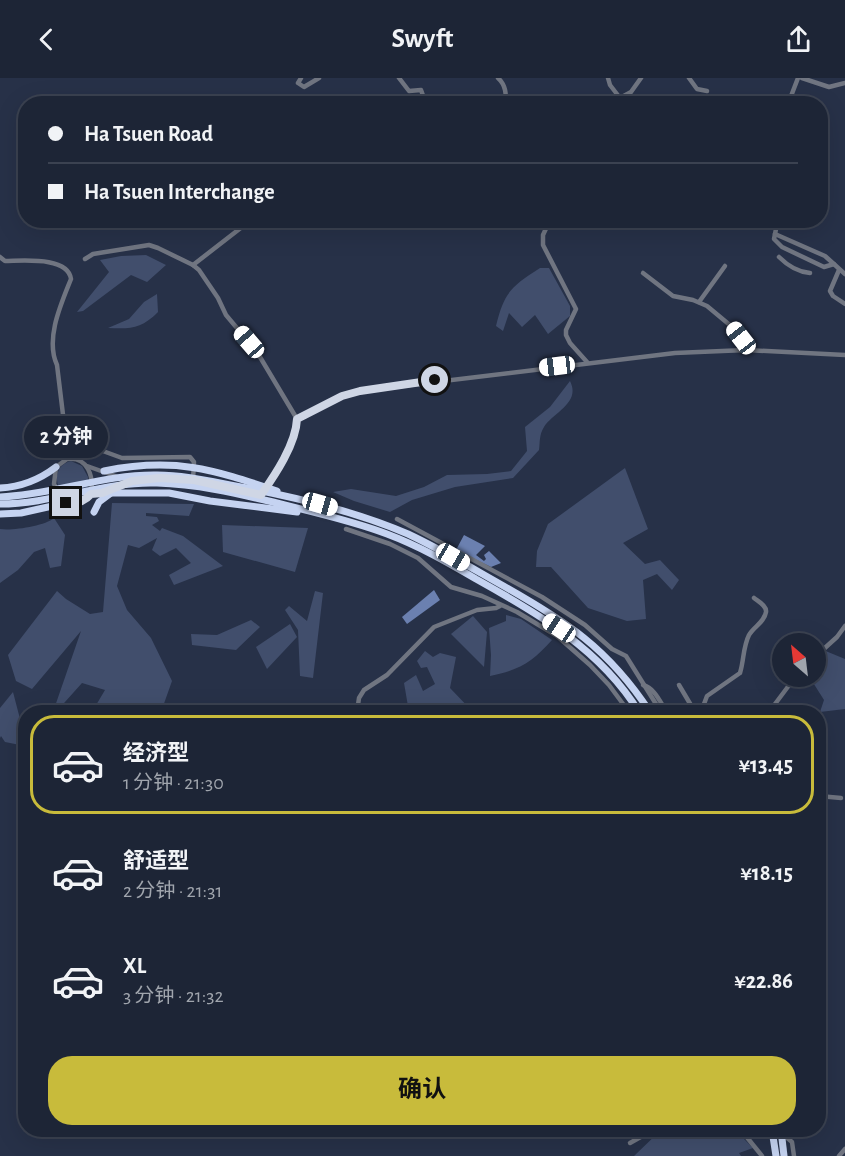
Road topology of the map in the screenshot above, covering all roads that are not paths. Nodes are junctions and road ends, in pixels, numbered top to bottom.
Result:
1 (301, 78) edge
2 (319, 78) edge
3 (399, 78) edge
4 (498, 78) edge
5 (608, 78) edge
6 (640, 78) edge
7 (689, 78) edge
8 (800, 78) edge
9 (845, 83) edge
10 (707, 91) dead end
11 (423, 96) edge
12 (506, 96) edge
13 (618, 96) edge
14 (624, 96) edge
15 (792, 96) edge
16 (242, 228) edge
17 (546, 228) edge
18 (776, 228) edge
19 (775, 234) junction
20 (782, 247) junction
21 (0, 257) edge
22 (85, 259) dead end
23 (834, 264) junction
24 (193, 265) junction
25 (725, 266) dead end
26 (839, 270) junction
27 (643, 273) dead end
28 (810, 273) dead end
29 (845, 274) edge
30 (699, 302) junction
31 (845, 304) edge
32 (743, 350) junction
33 (845, 355) edge
34 (587, 362) junction
35 (297, 419) junction
36 (87, 466) junction
37 (56, 467) junction
38 (104, 471) junction
39 (194, 480) junction
40 (132, 481) junction
41 (0, 488) edge
42 (102, 493) junction
43 (111, 493) junction
44 (91, 494) junction
45 (0, 496) edge
46 (66, 503) junction
47 (0, 504) edge
48 (320, 504) junction
49 (94, 512) dead end
50 (318, 513) junction
51 (0, 514) edge
52 (397, 519) dead end
53 (345, 529) dead end
54 (491, 571) junction
55 (482, 596) junction
56 (754, 598) dead end
57 (500, 606) junction
58 (845, 626) edge
59 (826, 647) edge
60 (643, 685) junction
61 (680, 685) dead end
62 (788, 687) edge
63 (358, 705) edge
64 (624, 705) edge
65 (634, 705) edge
66 (645, 705) edge
67 (656, 705) edge
68 (662, 705) edge
69 (691, 705) edge
70 (704, 705) edge
71 (774, 705) edge
72 (826, 797) edge
73 (841, 798) dead end
74 (641, 1137) edge
75 (747, 1137) edge
76 (773, 1137) edge
77 (781, 1137) edge
78 (787, 1137) edge
79 (630, 1143) dead end
80 (845, 1149) edge
81 (762, 1156) edge
82 (776, 1156) edge
83 (784, 1156) edge
84 (794, 1156) edge
85 (839, 1156) edge

1 - 2 street
3 - 11 street
4 - 12 street
5 - 13 street
6 - 14 street
7 - 10 street
8 - 9 street
8 - 15 street
16 - 24 street
17 - 34 street
18 - 19 street
19 - 20 street
19 - 23 street
20 - 23 street
20 - 28 street
21 - 39 street
22 - 24 street
23 - 26 street
24 - 35 street
25 - 30 street
26 - 29 street
26 - 31 street
27 - 30 street
30 - 32 street
32 - 33 street
32 - 34 street
34 - 35 street
35 - 39 street
36 - 37 street
36 - 38 street
36 - 44 street
37 - 41 highway
37 - 46 street
38 - 40 street
38 - 48 highway
39 - 40 street
40 - 42 street
42 - 43 highway
42 - 44 street
43 - 49 highway
43 - 50 highway
44 - 46 street
45 - 48 highway
46 - 51 highway
47 - 50 highway
48 - 66 highway
50 - 65 highway
52 - 54 street
53 - 55 street
54 - 55 street
54 - 60 street
55 - 57 street
56 - 70 street
57 - 63 street
57 - 64 street
58 - 59 street
60 - 67 street
60 - 68 street
61 - 69 street
62 - 71 street
72 - 73 street
74 - 79 street
75 - 81 street
76 - 82 highway
77 - 83 highway
78 - 84 street
80 - 85 street

